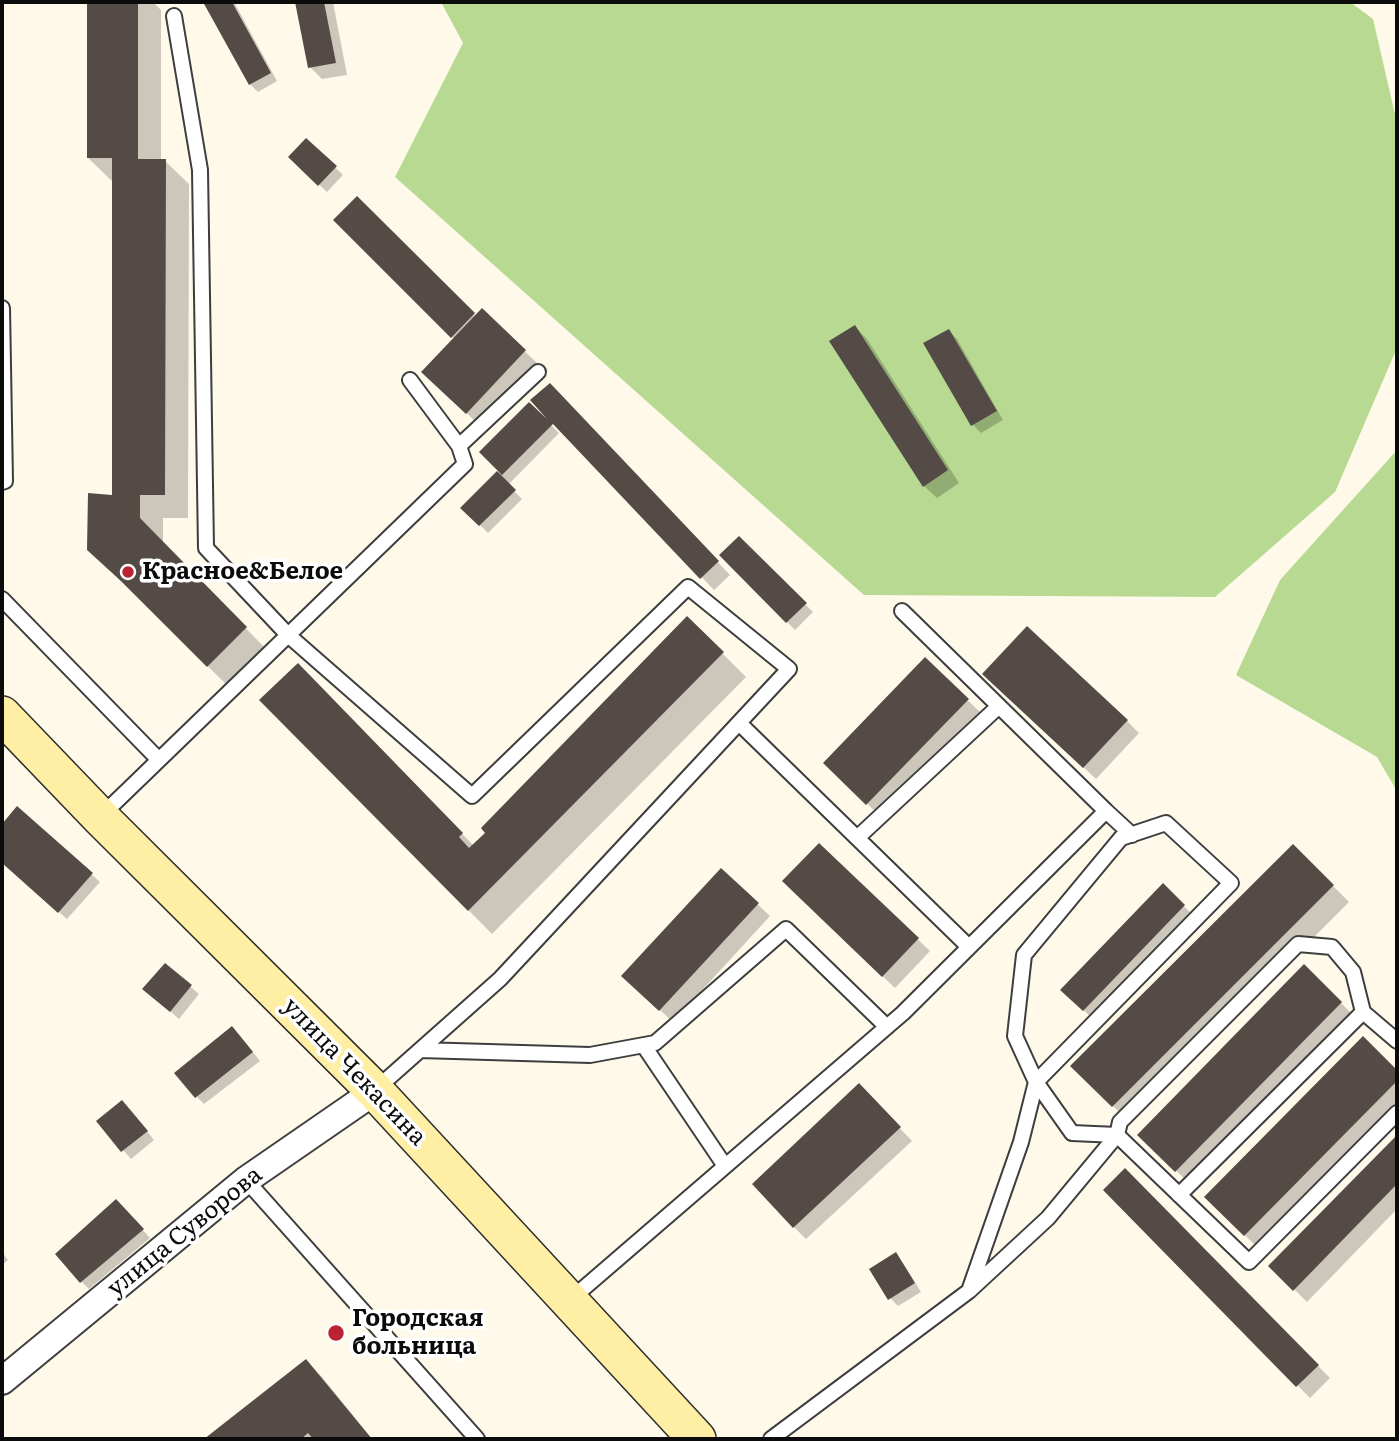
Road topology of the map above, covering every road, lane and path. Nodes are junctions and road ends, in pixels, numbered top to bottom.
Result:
1 (174, 16) dead end
2 (2, 309) edge
3 (538, 372) dead end
4 (410, 380) dead end
5 (460, 446) junction
6 (2, 482) edge
7 (2, 599) edge
8 (901, 611) dead end
9 (288, 635) junction
10 (999, 706) junction
11 (2, 715) edge
12 (739, 723) junction
13 (159, 760) junction
14 (1106, 811) junction
15 (100, 817) junction
16 (1132, 835) junction
17 (857, 838) junction
18 (969, 947) junction
19 (1363, 1012) junction
20 (887, 1027) junction
21 (1397, 1041) edge
22 (644, 1045) junction
23 (420, 1050) junction
24 (1036, 1082) junction
25 (375, 1091) junction
26 (1397, 1113) edge
27 (1117, 1135) junction
28 (725, 1166) junction
29 (246, 1180) junction
30 (1179, 1195) junction
31 (969, 1291) junction
32 (569, 1301) junction
33 (2, 1381) edge
34 (472, 1438) edge
35 (697, 1439) edge
36 (771, 1439) edge

1 - 9 lane
2 - 6 lane
3 - 5 lane
4 - 5 lane
5 - 9 lane
7 - 13 lane
8 - 10 lane
9 - 12 lane
9 - 13 lane
10 - 14 lane
10 - 17 lane
11 - 15 street, улица Чекасина
12 - 17 lane
12 - 23 lane
13 - 15 lane
14 - 16 lane
14 - 18 lane
15 - 25 street, улица Чекасина
16 - 24 lane
16 - 24 lane
17 - 18 lane
18 - 20 lane
19 - 21 lane
19 - 27 lane
19 - 30 lane
20 - 22 lane
20 - 28 lane
22 - 23 lane
22 - 28 lane
23 - 25 lane
24 - 27 lane
24 - 31 lane
25 - 29 street, улица Суворова
25 - 32 street, улица Чекасина
26 - 30 lane
27 - 30 lane
27 - 31 lane
28 - 32 lane
29 - 33 street, улица Суворова
29 - 34 lane
31 - 36 lane
32 - 35 street, улица Чекасина

